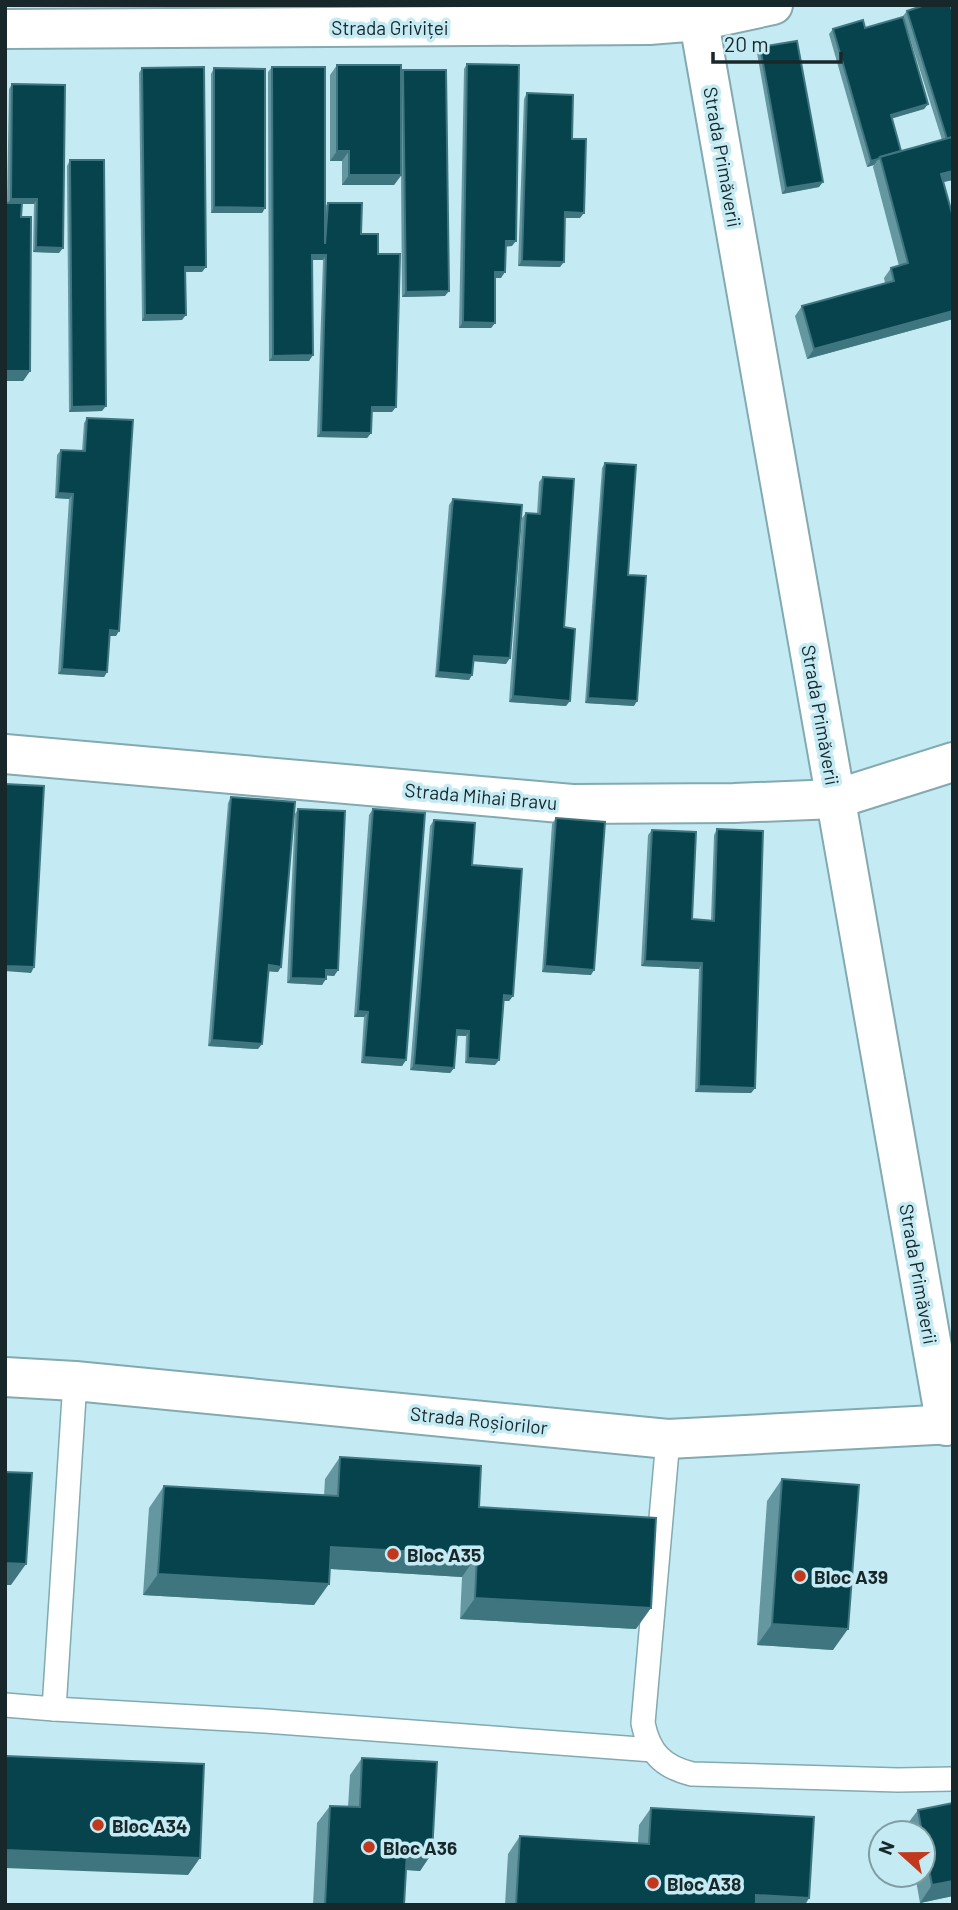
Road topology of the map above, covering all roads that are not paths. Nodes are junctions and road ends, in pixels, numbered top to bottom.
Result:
1 (773, 5) edge
2 (697, 13) edge
3 (5, 29) edge
4 (5, 754) edge
5 (953, 762) edge
6 (835, 799) junction
7 (5, 1377) edge
8 (75, 1381) junction
9 (949, 1425) edge
10 (668, 1439) junction
11 (5, 1705) edge
12 (54, 1709) junction
13 (653, 1750) junction
14 (953, 1779) edge

1 - 2 street, Strada Griviței
2 - 3 street, Strada Griviței
2 - 6 street, Strada Primăverii
4 - 6 street, Strada Mihai Bravu
5 - 6 street, Strada Mihai Bravu
6 - 9 street, Strada Primăverii
7 - 8 street, Strada Roșiorilor
8 - 10 street, Strada Roșiorilor
8 - 12 lane
9 - 10 street, Strada Roșiorilor
10 - 13 lane
11 - 12 lane
12 - 13 lane
13 - 14 lane

